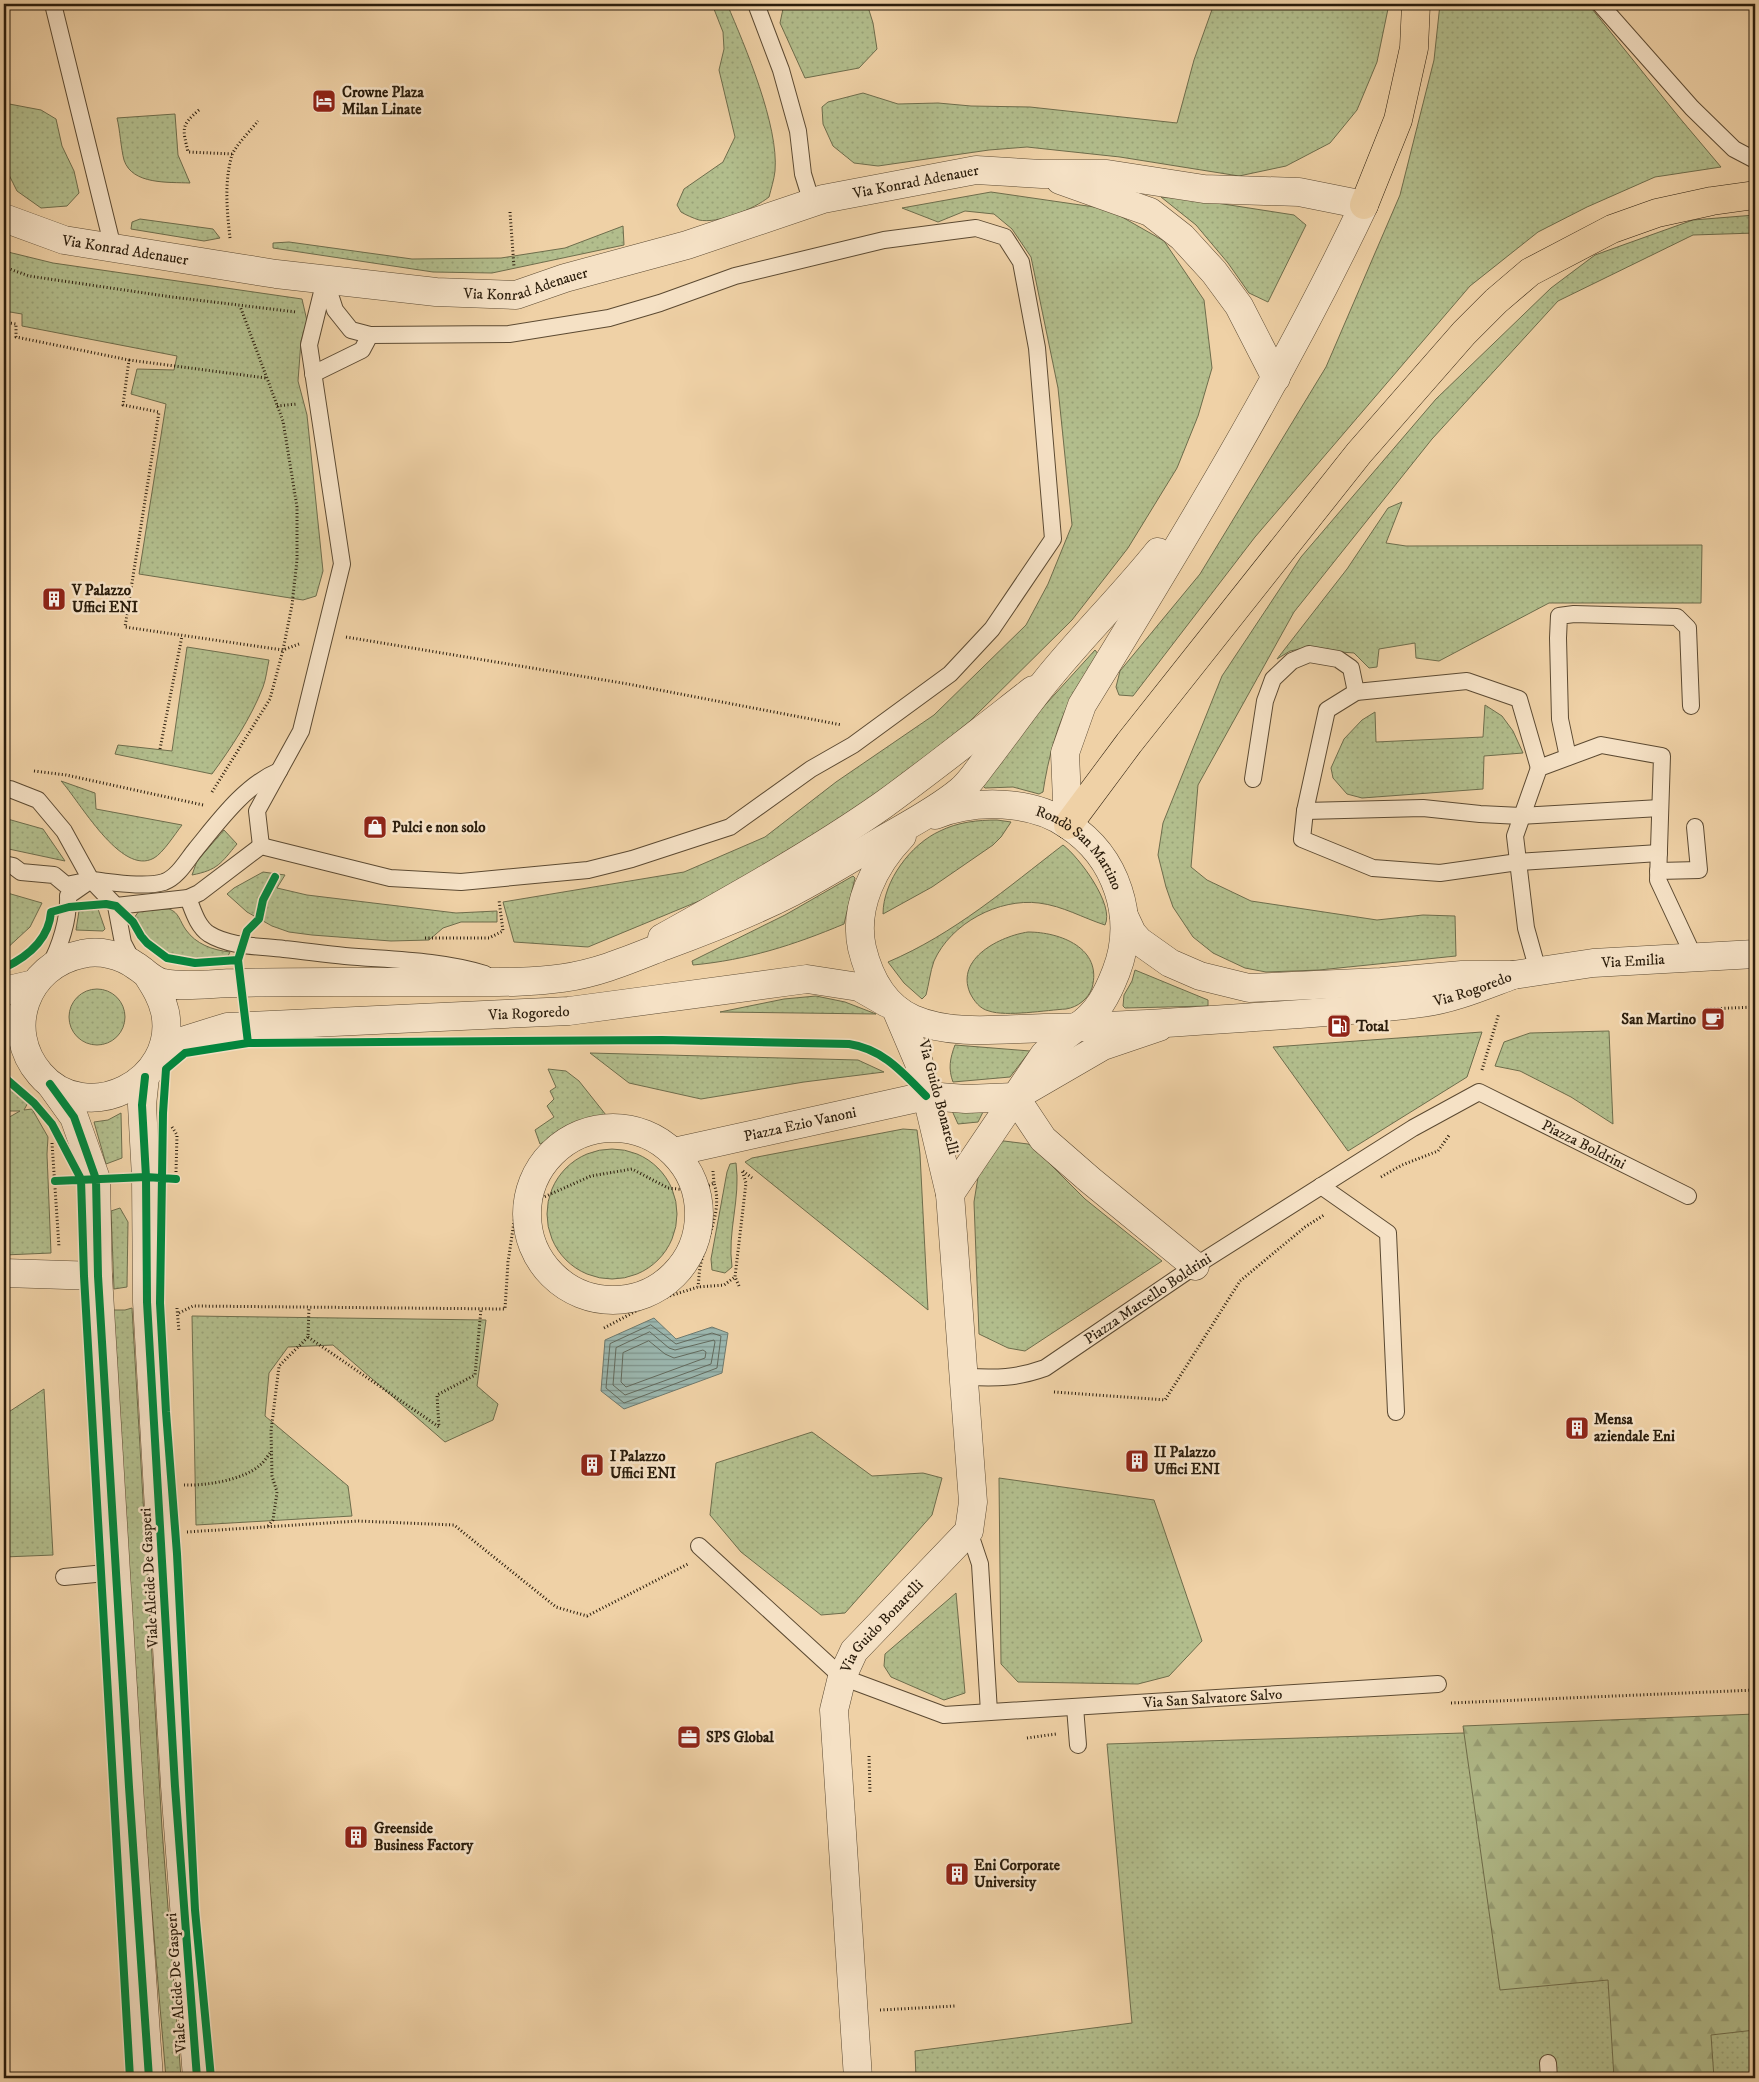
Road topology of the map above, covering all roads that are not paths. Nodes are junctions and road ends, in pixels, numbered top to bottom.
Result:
1 (52, 4) edge
2 (756, 4) edge
3 (1416, 4) edge
4 (1600, 4) edge
5 (1755, 160) edge
6 (1042, 174) junction
7 (1755, 195) edge
8 (812, 203) junction
9 (1364, 205) junction
10 (4, 218) edge
11 (113, 248) junction
12 (325, 279) junction
13 (370, 335) junction
14 (313, 374) junction
15 (1276, 378) junction
16 (1217, 479) junction
17 (1048, 678) junction
18 (1356, 692) junction
19 (1691, 706) dead end
20 (1568, 757) junction
21 (1539, 768) junction
22 (279, 771) junction
23 (1253, 779) dead end
24 (10, 789) dead end
25 (1660, 808) junction
26 (1305, 811) junction
27 (1521, 816) junction
28 (915, 822) junction
29 (1068, 824) junction
30 (1695, 827) dead end
31 (261, 846) junction
32 (1659, 853) junction
33 (1518, 862) junction
34 (4, 864) edge
35 (1658, 871) junction
36 (91, 880) junction
37 (188, 898) junction
38 (116, 906) junction
39 (1124, 916) junction
40 (1755, 954) edge
41 (1694, 957) junction
42 (612, 967) junction
43 (142, 971) junction
44 (1526, 973) junction
45 (41, 976) junction
46 (513, 982) junction
47 (4, 991) edge
48 (896, 1009) junction
49 (1170, 1023) junction
50 (1078, 1027) junction
51 (4, 1052) edge
52 (152, 1067) junction
53 (45, 1079) junction
54 (1475, 1093) joint
55 (926, 1096) junction
56 (1015, 1097) junction
57 (674, 1152) junction
58 (1321, 1186) junction
59 (950, 1194) junction
60 (1688, 1196) dead end
61 (1194, 1266) junction
62 (4, 1273) edge
63 (98, 1276) junction
64 (964, 1377) junction
65 (1396, 1412) dead end
66 (969, 1531) junction
67 (699, 1546) road end
68 (116, 1572) junction
69 (64, 1578) dead end
70 (842, 1678) junction
71 (1438, 1684) dead end
72 (1075, 1707) junction
73 (989, 1712) junction
74 (1078, 1745) dead end
75 (149, 2078) edge
76 (197, 2078) edge
77 (858, 2078) edge

1 - 11 lane
2 - 8 lane
3 - 9 highway
4 - 5 lane
6 - 8 street, Via Konrad Adenauer
6 - 9 street, Via Konrad Adenauer
6 - 15 street, Via Konrad Adenauer
7 - 29 highway
8 - 12 street, Via Konrad Adenauer
9 - 15 street
10 - 11 street, Via Konrad Adenauer
11 - 12 street, Via Konrad Adenauer
12 - 13 lane
12 - 14 lane
13 - 14 lane
13 - 31 lane
14 - 22 lane
15 - 16 street
16 - 17 street
16 - 29 street
17 - 28 street
17 - 42 street
18 - 21 lane
18 - 23 lane
18 - 26 lane
19 - 20 lane
20 - 21 lane
20 - 25 lane
21 - 27 lane
22 - 31 lane
22 - 36 lane
24 - 36 lane
25 - 27 lane
25 - 32 lane
26 - 27 lane
26 - 33 lane
27 - 33 lane
28 - 29 street, Rondò San Martino
28 - 42 street
28 - 48 street, Rondò San Martino
29 - 39 street, Rondò San Martino
30 - 35 lane
31 - 37 lane
32 - 33 lane
32 - 35 lane
33 - 44 lane
34 - 36 lane
35 - 41 lane
36 - 38 lane
36 - 45 lane
37 - 38 lane
37 - 46 lane
38 - 43 lane
39 - 44 street, Via Rogoredo
39 - 50 street, Rondò San Martino
40 - 41 street, Via Emilia
41 - 44 street, Via Emilia
42 - 46 street
43 - 45 street
43 - 46 street
43 - 52 street
44 - 49 street, Via Rogoredo
45 - 47 street
45 - 53 street
48 - 50 street, Rondò San Martino
48 - 52 street, Via Rogoredo
48 - 55 street, Via Guido Bonarelli
49 - 50 street, Via Rogoredo
49 - 56 street, Via Guido Bonarelli
50 - 56 street
51 - 53 street
52 - 53 street
52 - 76 street, Viale Alcide De Gasperi
53 - 63 street
54 - 58 lane, Piazza Marcello Boldrini
54 - 60 lane, Piazza Boldrini
55 - 56 street, Piazza Ezio Vanoni
55 - 57 street, Piazza Ezio Vanoni
55 - 59 street, Via Guido Bonarelli
56 - 59 street, Via Guido Bonarelli
56 - 61 street
57 - 57 street
58 - 61 lane, Piazza Marcello Boldrini
58 - 65 lane
59 - 64 street, Via Guido Bonarelli
61 - 64 lane, Piazza Marcello Boldrini
62 - 63 street
63 - 68 street
64 - 66 street, Via Guido Bonarelli
66 - 70 street, Via Guido Bonarelli
66 - 73 lane
67 - 70 lane
68 - 69 lane
68 - 75 street
70 - 73 lane, Via San Salvatore Salvo
70 - 77 street, Via Guido Bonarelli
71 - 72 lane, Via San Salvatore Salvo
72 - 73 lane, Via San Salvatore Salvo
72 - 74 lane

